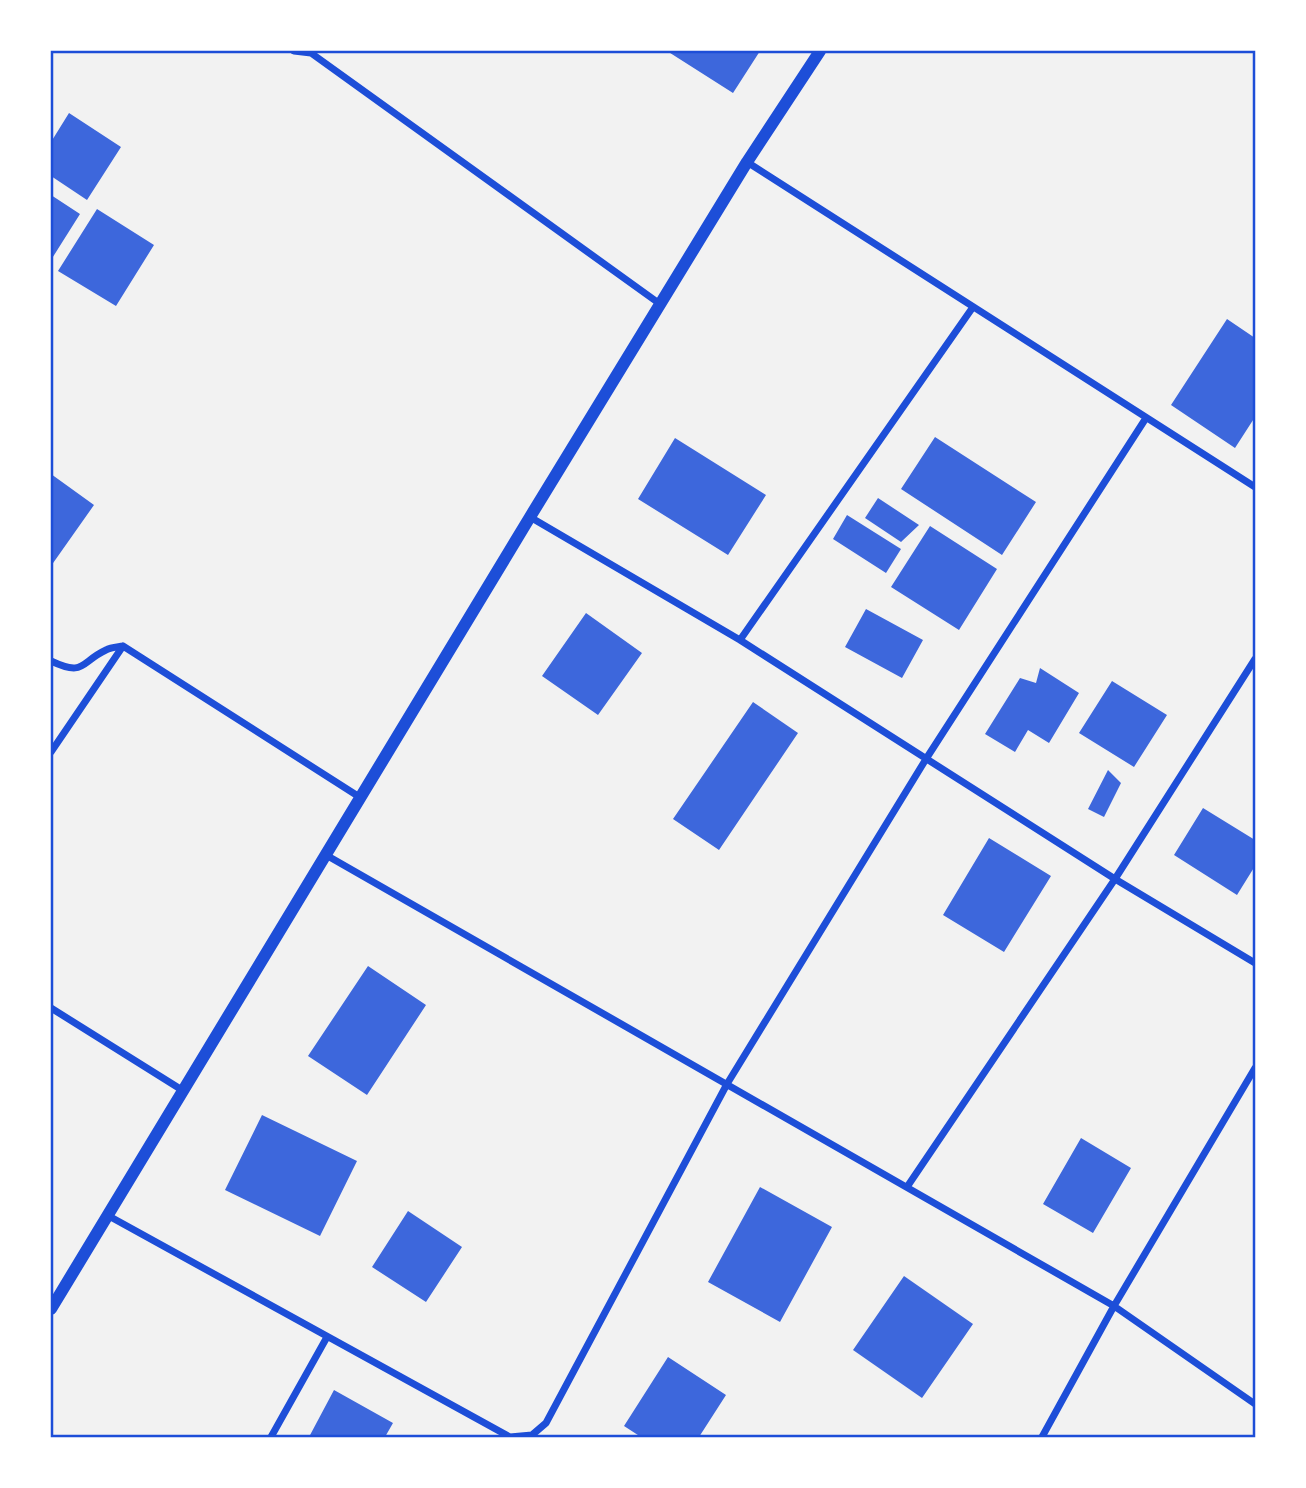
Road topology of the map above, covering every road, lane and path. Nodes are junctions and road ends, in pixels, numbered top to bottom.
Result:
1 (294, 51) edge
2 (820, 51) edge
3 (311, 52) edge
4 (747, 162) junction
5 (660, 304) junction
6 (973, 307) junction
7 (1146, 418) junction
8 (1255, 487) edge
9 (530, 517) junction
10 (740, 640) junction
11 (123, 646) junction
12 (1255, 659) edge
13 (51, 661) edge
14 (51, 752) edge
15 (926, 759) junction
16 (361, 798) junction
17 (326, 855) junction
18 (1115, 879) junction
19 (1255, 963) edge
20 (51, 1008) edge
21 (1255, 1068) edge
22 (727, 1084) junction
23 (182, 1090) junction
24 (906, 1187) junction
25 (107, 1216) junction
26 (1114, 1306) junction
27 (51, 1309) edge
28 (327, 1337) junction
29 (1255, 1404) edge
30 (271, 1437) edge
31 (1042, 1437) edge

1 - 3 street
2 - 4 street
3 - 5 street
4 - 5 street
4 - 6 street
5 - 9 street
6 - 7 street
6 - 10 street
7 - 8 street
7 - 15 street
9 - 10 street
9 - 16 street
10 - 15 street
11 - 13 street
11 - 14 street
11 - 16 street
12 - 18 street
15 - 18 street
15 - 22 street
16 - 17 street
17 - 22 street
17 - 23 street
18 - 19 street
18 - 24 street
20 - 23 street
21 - 26 street
22 - 24 street
22 - 28 street
23 - 25 street
24 - 26 street
25 - 27 street
25 - 28 street
26 - 29 street
26 - 31 street
28 - 30 street

